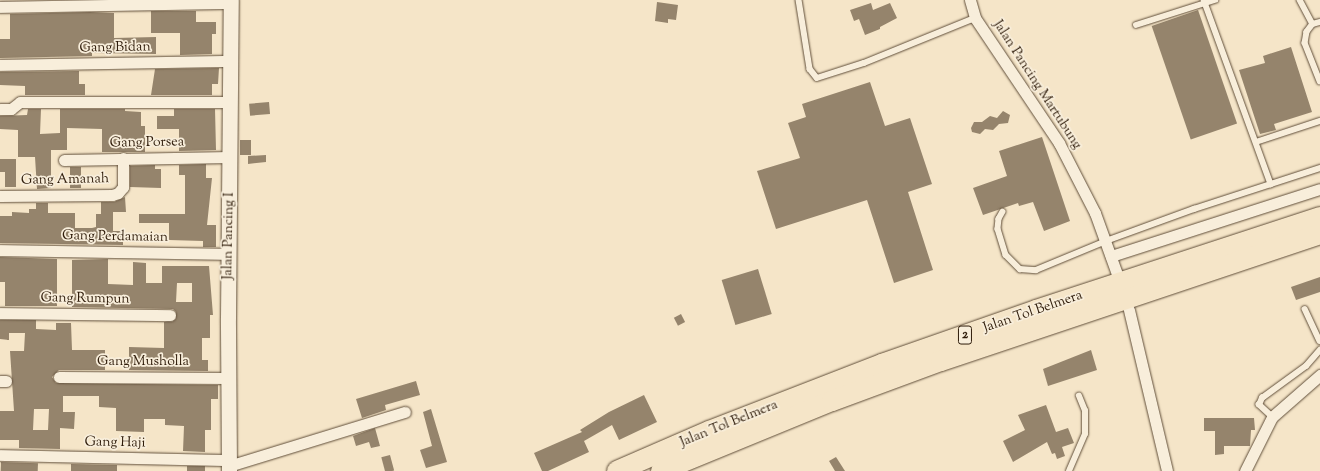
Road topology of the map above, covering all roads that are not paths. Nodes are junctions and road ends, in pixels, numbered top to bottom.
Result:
1 (799, 0) edge
2 (970, 0) edge
3 (1216, 0) edge
4 (1300, 0) edge
5 (231, 2) edge
6 (1204, 2) edge
7 (0, 7) edge
8 (975, 18) junction
9 (1320, 22) edge
10 (1313, 24) junction
11 (1136, 25) dead end
12 (231, 61) junction
13 (0, 65) edge
14 (1320, 81) edge
15 (231, 102) junction
16 (0, 109) edge
17 (1320, 121) edge
18 (1256, 142) junction
19 (230, 157) junction
20 (123, 158) junction
21 (64, 160) dead end
22 (1320, 168) edge
23 (1271, 184) junction
24 (1320, 190) edge
25 (0, 196) edge
26 (1003, 212) dead end
27 (1320, 217) edge
28 (1320, 234) edge
29 (1106, 241) junction
30 (0, 250) edge
31 (229, 254) junction
32 (1112, 256) junction
33 (1117, 274) dead end
34 (1305, 309) dead end
35 (1129, 310) dead end
36 (0, 313) edge
37 (170, 315) dead end
38 (1320, 340) edge
39 (1320, 350) edge
40 (1320, 375) edge
41 (59, 377) dead end
42 (228, 378) junction
43 (1079, 396) dead end
44 (404, 412) dead end
45 (1272, 416) junction
46 (0, 455) edge
47 (229, 466) edge
48 (617, 471) edge
49 (661, 471) edge
50 (1070, 471) edge
51 (1167, 471) edge
52 (1245, 471) edge

1 - 8 lane
2 - 8 street, Jalan Pancing Martubung
3 - 6 lane
4 - 10 lane
5 - 7 street
5 - 12 main road, Jalan Pancing I
6 - 11 lane
6 - 18 lane
8 - 29 street, Jalan Pancing Martubung
9 - 10 lane
10 - 14 lane
12 - 13 street, Gang Bidan
12 - 15 main road, Jalan Pancing I
15 - 16 street
15 - 19 main road, Jalan Pancing I
17 - 18 lane
18 - 23 lane
19 - 20 street, Gang Porsea
19 - 31 main road, Jalan Pancing I
20 - 21 street, Gang Porsea
20 - 25 street, Gang Amanah
22 - 23 lane
23 - 29 lane
24 - 32 street
26 - 29 lane
27 - 48 highway, Jalan Tol Belmera / 2
28 - 49 highway, Jalan Tol Belmera / 2
29 - 32 street, Jalan Pancing Martubung
30 - 31 street, Gang Perdamaian
31 - 42 main road, Jalan Pancing I
32 - 33 street, Jalan Pancing Martubung
34 - 38 lane
35 - 51 street
36 - 37 street, Gang Rumpun
39 - 45 lane
40 - 45 street
41 - 42 street, Gang Musholla
42 - 47 main road, Jalan Pancing I
43 - 50 lane
44 - 47 street, Gang Haji
45 - 52 street
46 - 47 street, Gang Haji

